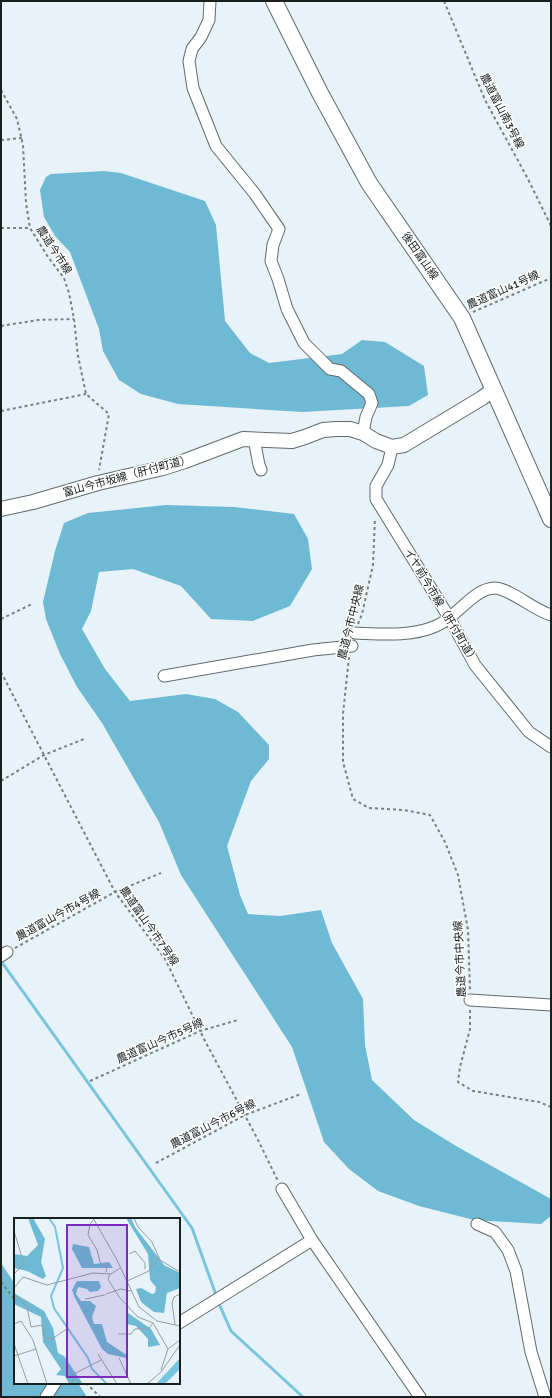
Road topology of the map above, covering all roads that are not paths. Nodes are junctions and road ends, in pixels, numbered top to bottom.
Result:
1 (210, 1) edge
2 (274, 1) edge
3 (494, 389) junction
4 (363, 433) junction
5 (254, 439) junction
6 (392, 447) junction
7 (261, 470) dead end
8 (1, 509) edge
9 (550, 515) edge
10 (551, 615) edge
11 (450, 618) junction
12 (355, 633) road end
13 (352, 646) road end
14 (164, 676) dead end
15 (551, 747) edge
16 (470, 1000) road end
17 (551, 1005) edge
18 (282, 1189) road end
19 (477, 1224) dead end
20 (312, 1240) junction
21 (180, 1322) edge
22 (54, 1384) edge
23 (46, 1397) edge
24 (420, 1397) edge
25 (545, 1397) edge

1 - 4 street
2 - 3 main road, 後田富山線
3 - 6 street
3 - 9 main road, 後田富山線
4 - 5 street, 富山今市坂線（肝付町道）
4 - 6 street, 富山今市坂線（肝付町道）
5 - 7 street
5 - 8 street, 富山今市坂線（肝付町道）
6 - 11 street, イヤ前今市線（肝付町道）
10 - 11 street
11 - 12 street
11 - 15 street, イヤ前今市線（肝付町道）
13 - 14 street
16 - 17 street
18 - 20 street
19 - 25 street
20 - 21 street
20 - 24 street
22 - 23 street

